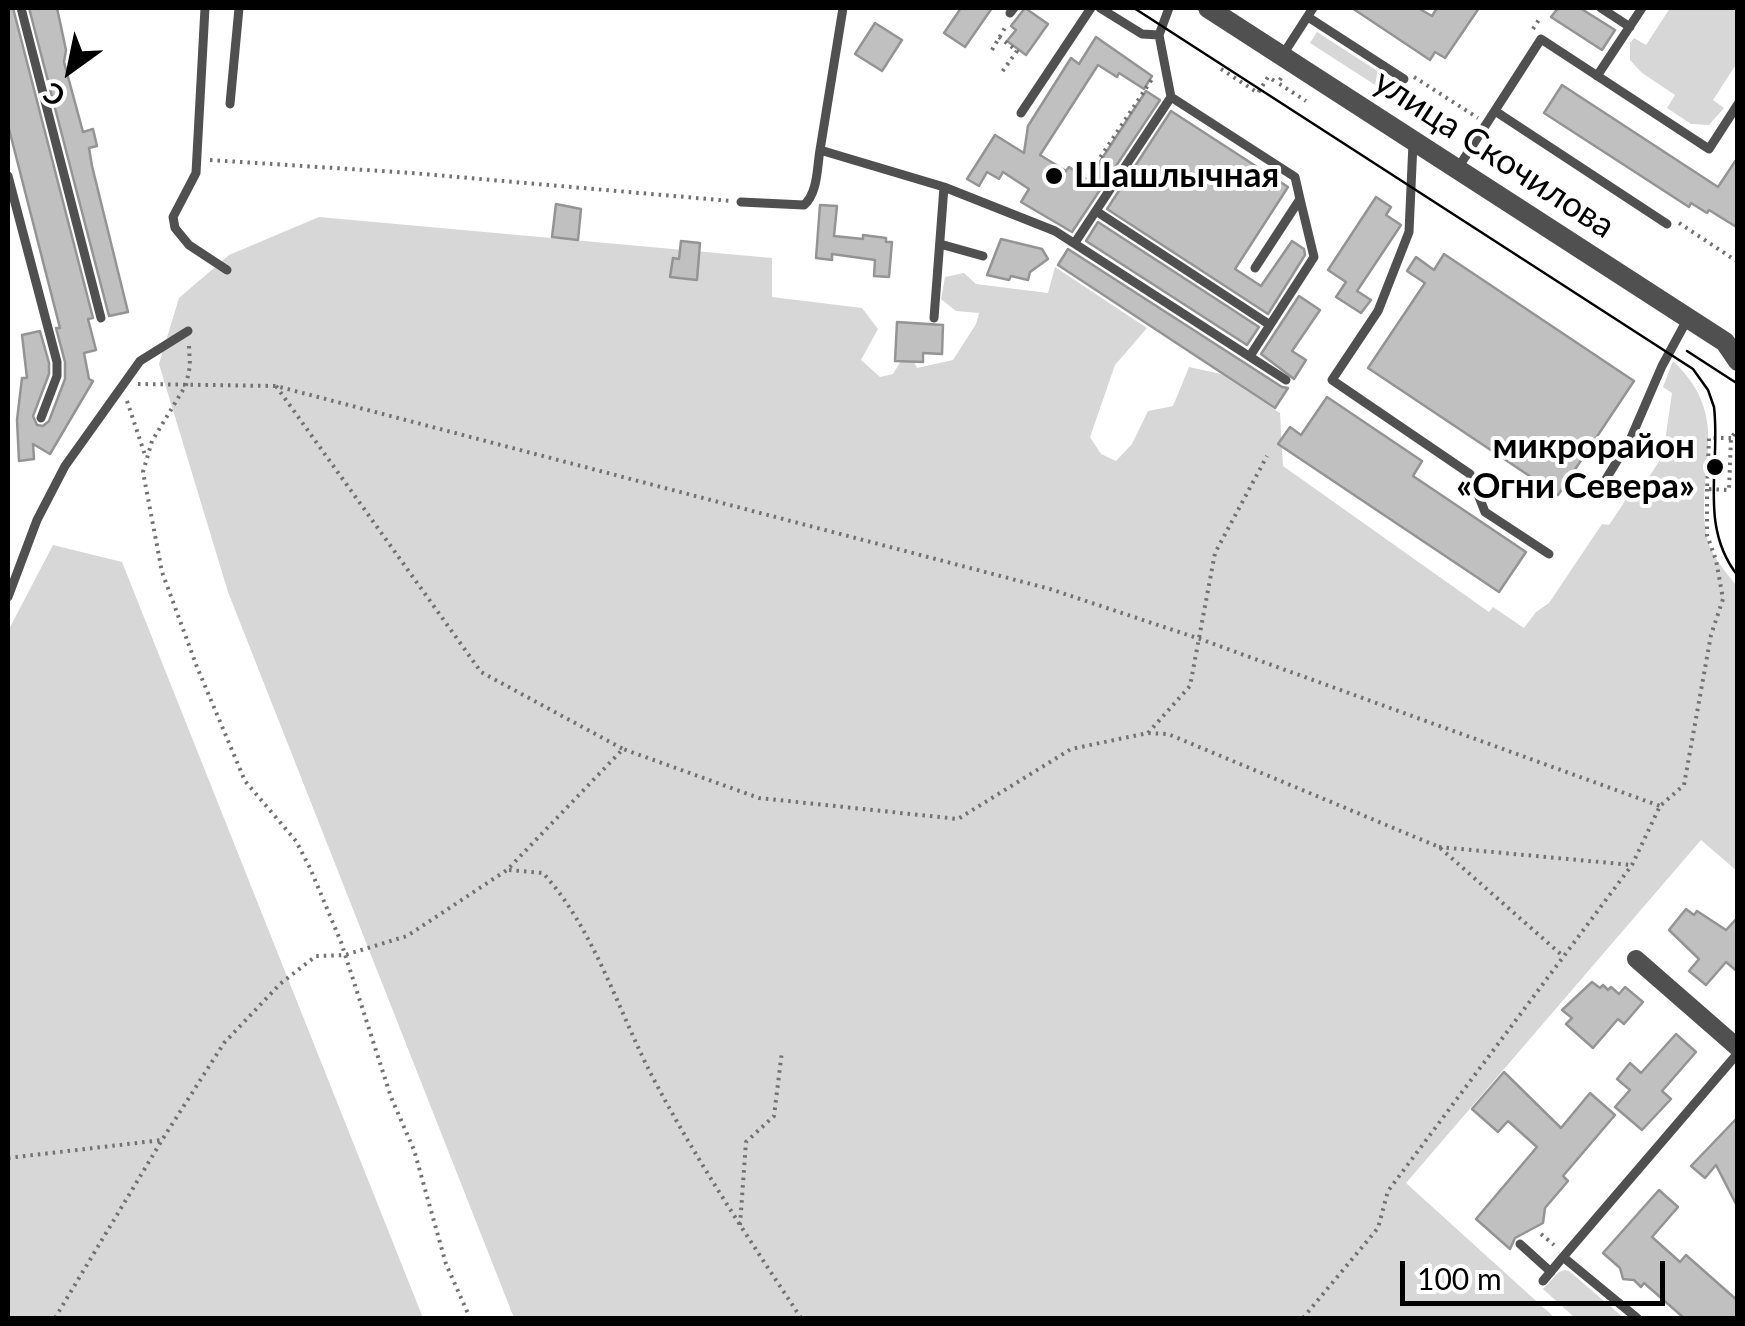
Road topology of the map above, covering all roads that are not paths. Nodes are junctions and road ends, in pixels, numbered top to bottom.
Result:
1 (21, 8) edge
2 (205, 8) edge
3 (239, 8) edge
4 (842, 8) edge
5 (1091, 8) edge
6 (1100, 8) edge
7 (1169, 8) edge
8 (1208, 8) edge
9 (1601, 8) edge
10 (1642, 8) edge
11 (1310, 12) edge
12 (1630, 26) junction
13 (1159, 35) junction
14 (1282, 56) junction
15 (1598, 76) junction
16 (1404, 79) dead end
17 (1171, 97) junction
18 (230, 104) dead end
19 (1738, 104) edge
20 (1495, 111) junction
21 (1022, 113) dead end
22 (1413, 140) junction
23 (820, 150) junction
24 (1458, 169) junction
25 (8, 176) edge
26 (944, 188) junction
27 (1300, 199) junction
28 (740, 202) road end
29 (1096, 211) junction
30 (1670, 221) road end
31 (1076, 241) junction
32 (940, 244) junction
33 (983, 256) dead end
34 (1400, 256) junction
35 (1412, 264) dead end
36 (1255, 268) dead end
37 (227, 270) dead end
38 (101, 318) dead end
39 (934, 318) dead end
40 (1688, 318) junction
41 (1270, 325) junction
42 (188, 331) road end
43 (1731, 343) edge
44 (1250, 356) junction
45 (1738, 361) edge
46 (1286, 380) dead end
47 (41, 418) dead end
48 (1602, 487) dead end
49 (1548, 554) dead end
50 (8, 598) edge
51 (1636, 959) dead end
52 (1738, 1051) edge
53 (1520, 1244) dead end
54 (1564, 1256) junction
55 (1550, 1272) junction
56 (1543, 1281) dead end
57 (1637, 1318) edge

1 - 38 lane
2 - 37 lane
3 - 18 lane
4 - 23 lane
5 - 21 lane
6 - 13 lane
7 - 13 lane
8 - 14 street, улица Скочилова
9 - 12 lane
10 - 12 lane
11 - 14 lane
11 - 16 lane
12 - 15 lane
13 - 17 lane
14 - 22 street, улица Скочилова
15 - 19 lane
15 - 20 lane
17 - 27 lane
17 - 29 lane
20 - 24 lane
20 - 30 lane
22 - 24 street, улица Скочилова
22 - 34 lane
23 - 26 lane
23 - 28 lane
24 - 40 street, улица Скочилова
25 - 47 lane
26 - 31 lane
26 - 32 lane
27 - 36 lane
27 - 41 lane
29 - 31 lane
29 - 41 lane
31 - 44 lane
32 - 33 lane
32 - 39 lane
34 - 35 lane
34 - 49 lane
40 - 43 street, улица Скочилова
40 - 48 lane
41 - 44 lane
42 - 50 lane
43 - 45 street, улица Скочилова
44 - 46 lane
51 - 52 street
52 - 54 lane
53 - 55 lane
54 - 55 lane
54 - 57 lane
55 - 56 lane

